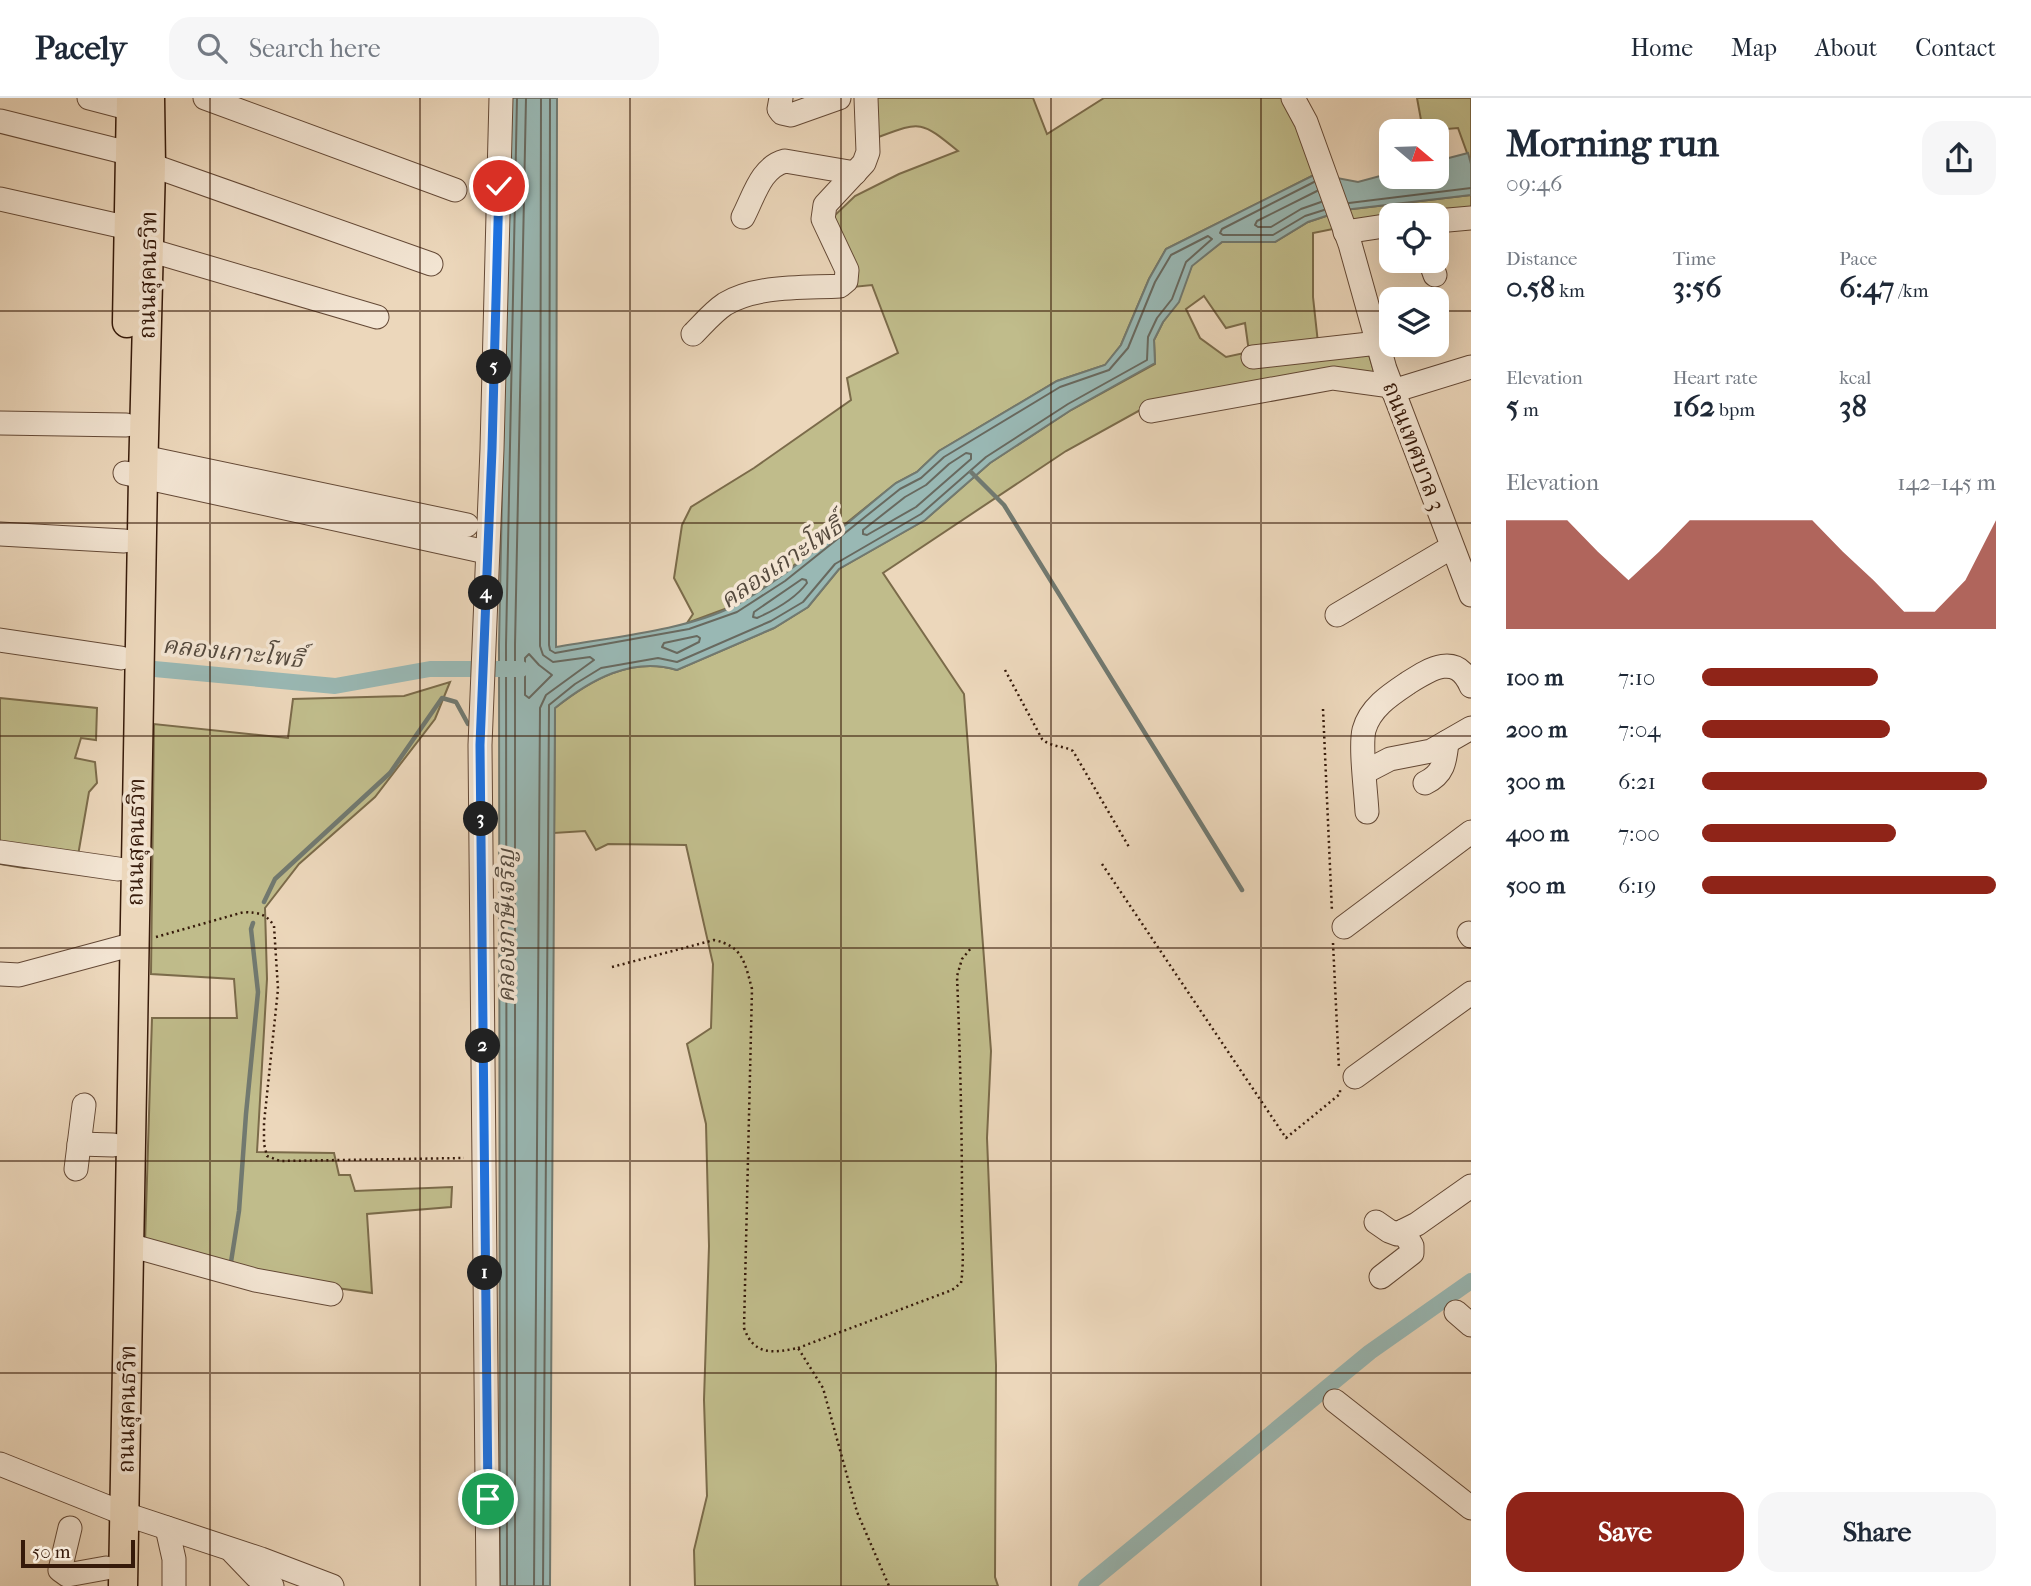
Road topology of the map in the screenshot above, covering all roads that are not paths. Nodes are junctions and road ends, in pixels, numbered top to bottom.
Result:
1 (89, 98) edge
2 (205, 98) edge
3 (501, 98) edge
4 (781, 98) edge
5 (839, 98) edge
6 (866, 98) edge
7 (1293, 98) edge
8 (138, 102) edge
9 (0, 121) edge
10 (144, 159) junction
11 (855, 173) junction
12 (455, 190) dead end
13 (0, 199) edge
14 (743, 216) dead end
15 (1471, 218) edge
16 (1449, 220) edge
17 (1379, 225) edge
18 (1343, 226) junction
19 (129, 228) junction
20 (149, 250) junction
21 (430, 264) dead end
22 (377, 317) dead end
23 (693, 334) dead end
24 (1378, 343) junction
25 (1253, 357) dead end
26 (1471, 367) edge
27 (1392, 389) junction
28 (1151, 411) dead end
29 (0, 423) edge
30 (125, 425) junction
31 (137, 469) junction
32 (467, 525) dead end
33 (0, 534) edge
34 (124, 541) junction
35 (1452, 547) junction
36 (477, 550) dead end
37 (1471, 596) edge
38 (1337, 615) dead end
39 (0, 640) edge
40 (121, 658) junction
41 (1471, 686) edge
42 (1471, 727) edge
43 (1447, 742) junction
44 (1365, 772) junction
45 (1425, 783) dead end
46 (1367, 812) dead end
47 (1471, 832) edge
48 (0, 852) edge
49 (117, 869) junction
50 (1336, 928) road end
51 (125, 946) junction
52 (0, 974) edge
53 (1471, 994) edge
54 (1355, 1077) dead end
55 (84, 1105) dead end
56 (79, 1144) junction
57 (113, 1145) junction
58 (76, 1169) dead end
59 (1471, 1186) edge
60 (1376, 1222) dead end
61 (1403, 1231) junction
62 (129, 1245) junction
63 (1381, 1277) dead end
64 (331, 1294) dead end
65 (1335, 1401) dead end
66 (0, 1464) edge
67 (1471, 1508) edge
68 (116, 1510) junction
69 (70, 1528) dead end
70 (167, 1528) junction
71 (231, 1549) junction
72 (111, 1580) edge
73 (174, 1586) edge
74 (272, 1586) edge
75 (332, 1586) edge
76 (488, 1586) edge

1 - 8 street
2 - 12 street
3 - 76 street
4 - 5 street
6 - 11 street
7 - 18 street, ถนนเทศบาล 3
8 - 10 main road, ถนนสุคนธวิท
9 - 10 street
10 - 19 main road, ถนนสุคนธวิท
10 - 20 main road, ถนนสุคนธวิท
10 - 21 street
11 - 14 street
11 - 23 street
13 - 19 street
15 - 16 street
17 - 18 street
18 - 24 street, ถนนเทศบาล 3
19 - 30 main road, ถนนสุคนธวิท
20 - 22 street
20 - 31 main road, ถนนสุคนธวิท
24 - 25 street
24 - 27 street, ถนนเทศบาล 3
26 - 27 street
27 - 28 street
27 - 35 street, ถนนเทศบาล 3
29 - 30 street
30 - 31 main road, ถนนสุคนธวิท
31 - 32 street
31 - 34 main road, ถนนสุคนธวิท
31 - 36 street
31 - 51 main road, ถนนสุคนธวิท
33 - 34 street
34 - 40 main road, ถนนสุคนธวิท
35 - 37 street, ถนนเทศบาล 3
35 - 38 street
39 - 40 street
40 - 49 main road, ถนนสุคนธวิท
41 - 44 street
42 - 43 street
43 - 44 street
43 - 45 street
44 - 46 street
47 - 50 street
48 - 49 street
49 - 51 main road, ถนนสุคนธวิท
51 - 52 street
51 - 57 main road, ถนนสุคนธวิท
51 - 62 main road, ถนนสุคนธวิท
53 - 54 street
55 - 56 street
56 - 57 street
56 - 58 street
57 - 68 main road, ถนนสุคนธวิท
59 - 61 street
60 - 61 street
61 - 63 street
62 - 64 street
62 - 68 main road, ถนนสุคนธวิท
65 - 67 street
66 - 68 street
68 - 70 street
68 - 72 main road, ถนนสุคนธวิท
69 - 72 street
70 - 71 street
70 - 73 street
71 - 74 street
71 - 75 street

